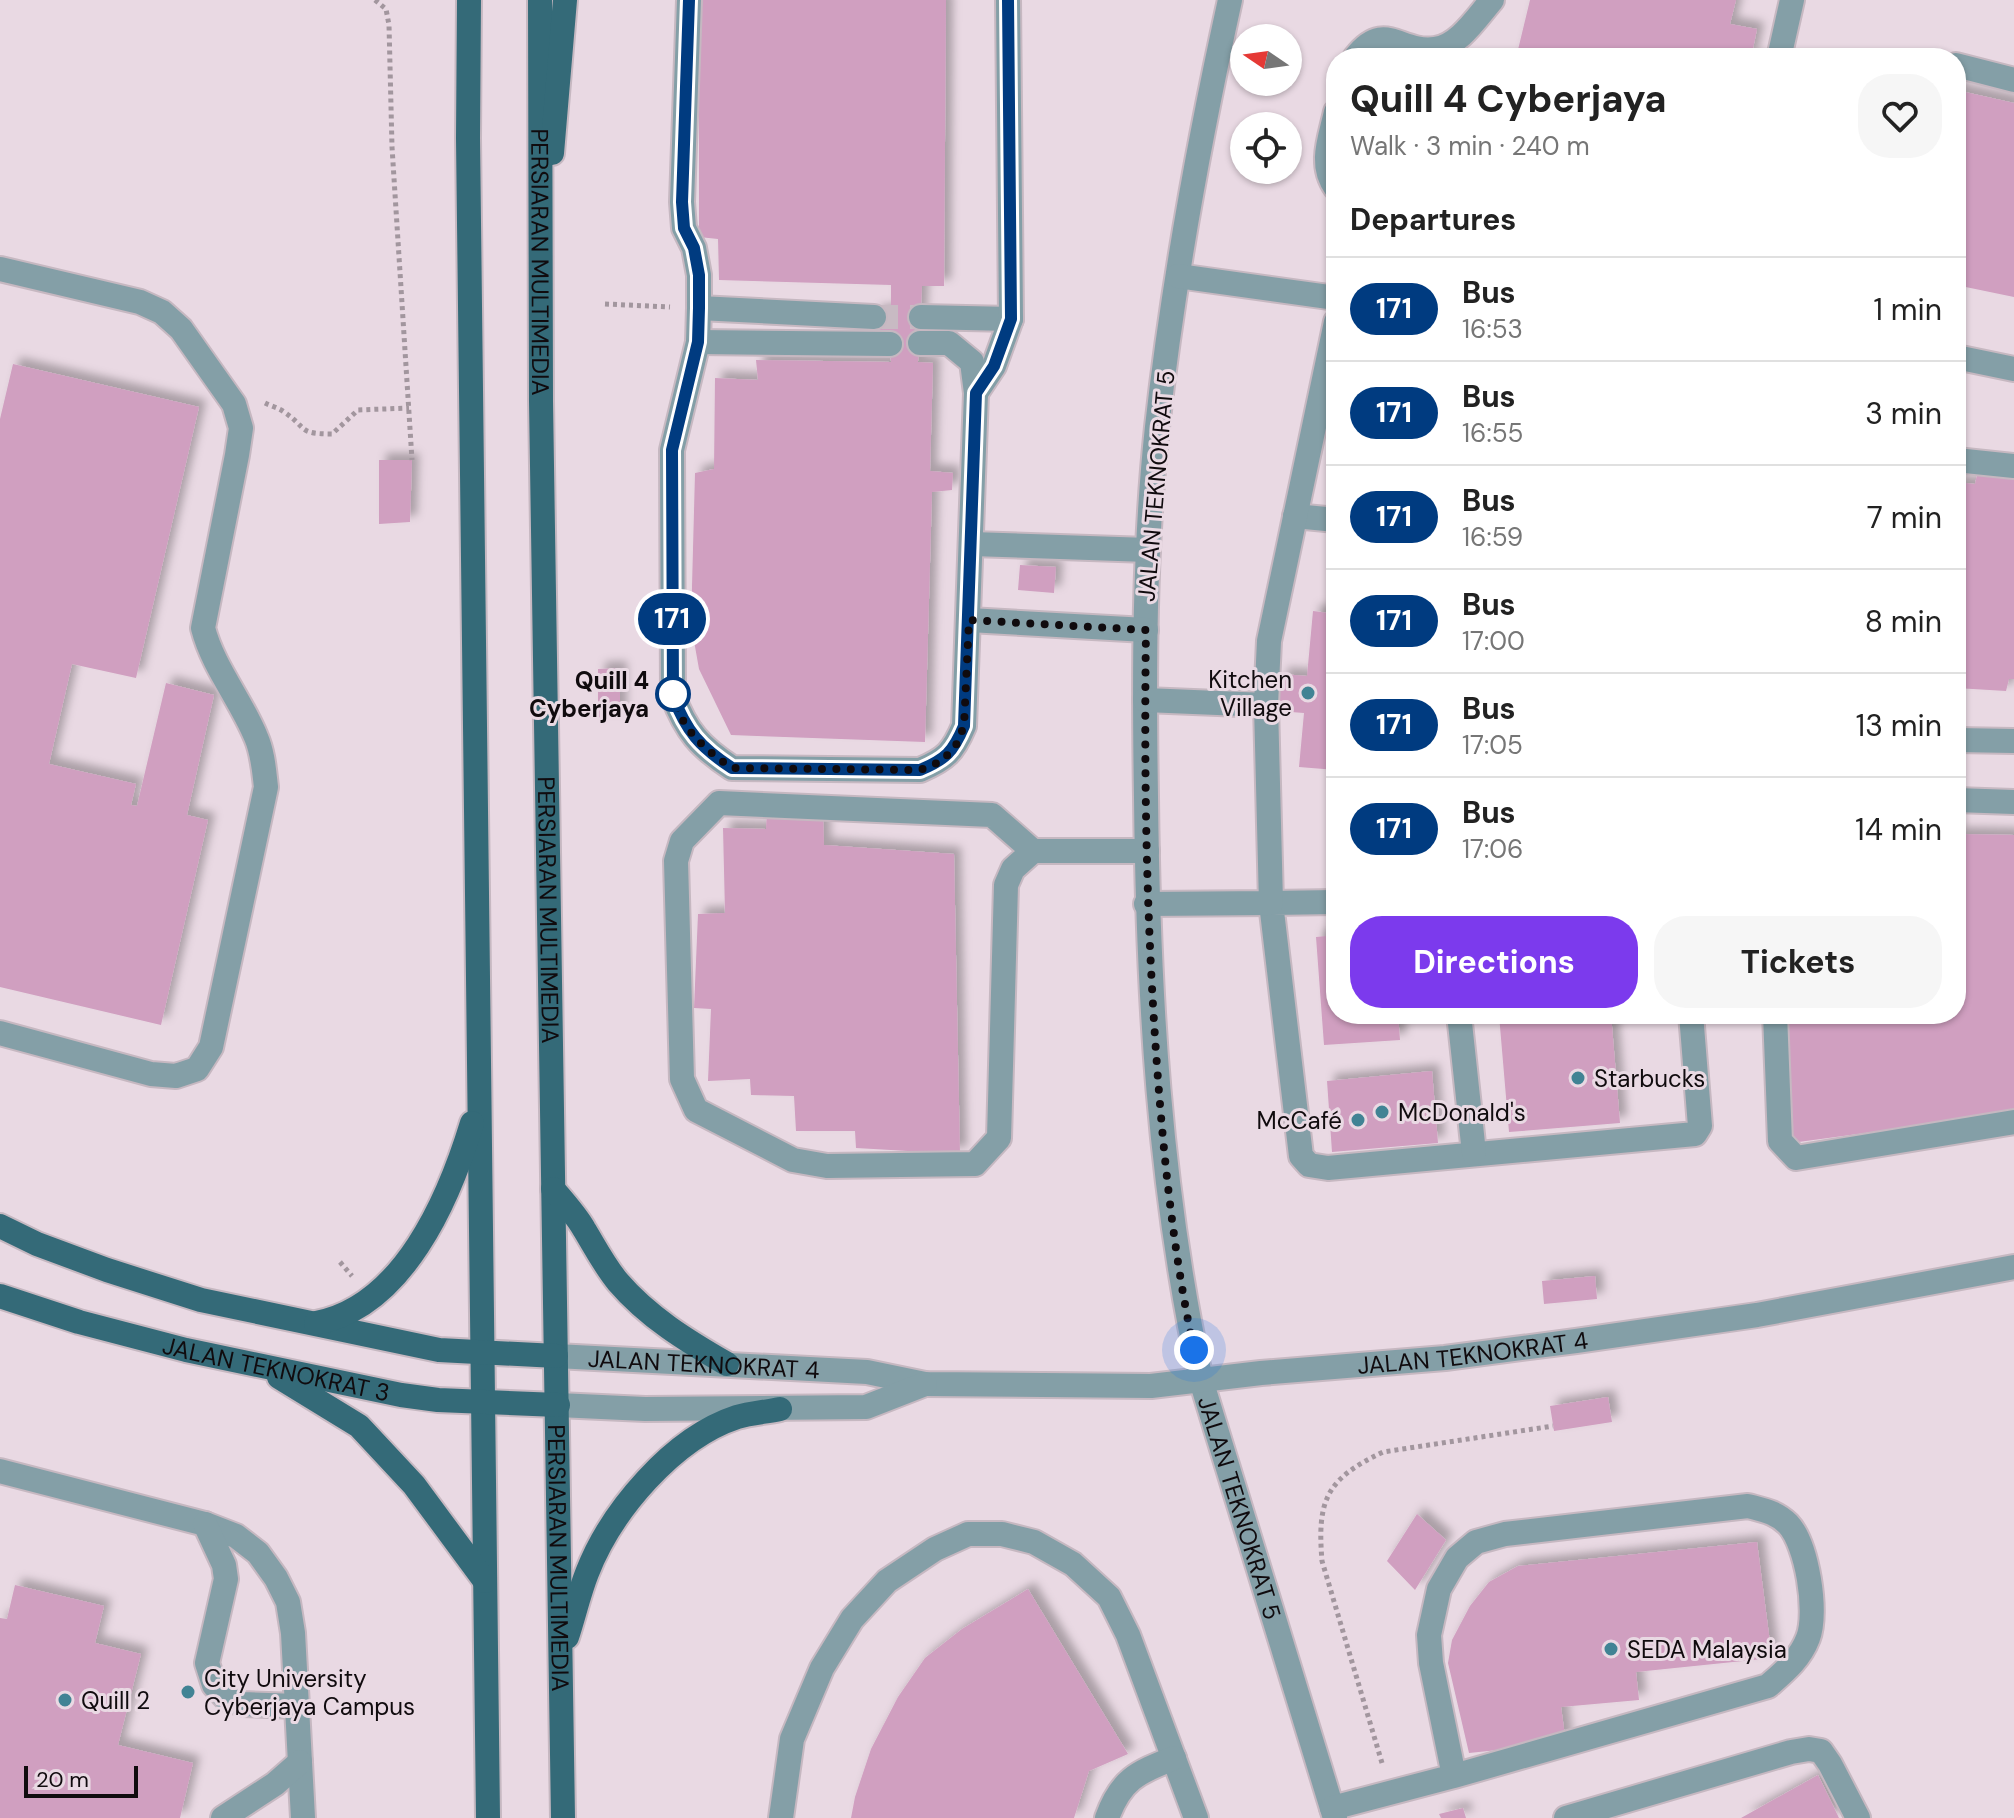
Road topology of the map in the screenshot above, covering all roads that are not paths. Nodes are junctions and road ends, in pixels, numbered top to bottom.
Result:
1 (454, 0) edge
2 (469, 0) edge
3 (540, 0) edge
4 (565, 0) edge
5 (689, 0) edge
6 (1008, 0) edge
7 (1230, 0) edge
8 (1492, 0) edge
9 (1792, 0) edge
10 (1363, 48) edge
11 (1422, 48) edge
12 (1438, 48) edge
13 (1781, 48) edge
14 (1966, 68) edge
15 (2014, 80) edge
16 (468, 138) junction
17 (539, 263) junction
18 (0, 269) edge
19 (1178, 276) junction
20 (1326, 297) edge
21 (699, 308) junction
22 (874, 317) tunnel mouth
23 (921, 317) tunnel mouth
24 (1011, 319) junction
25 (698, 342) junction
26 (920, 343) tunnel mouth
27 (890, 344) dead end
28 (1966, 359) edge
29 (1326, 369) edge
30 (2014, 369) edge
31 (976, 393) junction
32 (1966, 461) edge
33 (2014, 466) edge
34 (1295, 516) junction
35 (1326, 519) edge
36 (972, 544) junction
37 (1148, 550) junction
38 (969, 620) junction
39 (1146, 630) junction
40 (1145, 700) junction
41 (1266, 705) junction
42 (1966, 740) edge
43 (2014, 741) edge
44 (1966, 800) edge
45 (2014, 802) edge
46 (1033, 851) junction
47 (1147, 851) junction
48 (1326, 902) edge
49 (1271, 903) junction
50 (1146, 904) junction
51 (1460, 1024) edge
52 (1692, 1024) edge
53 (1775, 1024) edge
54 (0, 1033) edge
55 (479, 1100) junction
56 (2014, 1122) edge
57 (1474, 1153) junction
58 (553, 1189) junction
59 (0, 1226) edge
60 (2014, 1267) edge
61 (0, 1296) edge
62 (309, 1324) junction
63 (482, 1353) junction
64 (556, 1356) junction
65 (727, 1364) junction
66 (263, 1367) junction
67 (1201, 1380) junction
68 (925, 1384) junction
69 (483, 1402) junction
70 (558, 1405) junction
71 (780, 1409) junction
72 (0, 1471) edge
73 (205, 1524) junction
74 (485, 1581) junction
75 (561, 1659) junction
76 (297, 1706) junction
77 (1174, 1758) junction
78 (300, 1762) junction
79 (1454, 1776) junction
80 (1333, 1813) edge
81 (223, 1818) edge
82 (303, 1818) edge
83 (488, 1818) edge
84 (563, 1818) edge
85 (781, 1818) edge
86 (1107, 1818) edge
87 (1196, 1818) edge
88 (1566, 1818) edge
89 (1858, 1818) edge

1 - 16 main road
2 - 16 main road
3 - 17 main road, PERSIARAN MULTIMEDIA
4 - 17 main road
5 - 21 street
6 - 24 street
7 - 19 street, JALAN TEKNOKRAT 5
8 - 12 street
9 - 13 street
10 - 11 street
14 - 15 street
16 - 55 main road
17 - 58 main road, PERSIARAN MULTIMEDIA
18 - 54 street
19 - 20 street
19 - 37 street, JALAN TEKNOKRAT 5
21 - 22 street
21 - 25 street
23 - 24 street
24 - 31 street
25 - 27 street
25 - 38 street
26 - 31 street
28 - 30 street
29 - 34 street
31 - 36 street
32 - 33 street
34 - 35 street
34 - 41 street
36 - 37 street
36 - 38 street
37 - 39 street, JALAN TEKNOKRAT 5
38 - 39 street
39 - 40 street, JALAN TEKNOKRAT 5
40 - 41 street
40 - 47 street, JALAN TEKNOKRAT 5
41 - 49 street
42 - 43 street
44 - 45 street
46 - 46 street
46 - 47 street
47 - 50 street, JALAN TEKNOKRAT 5
48 - 49 street
49 - 50 street
49 - 57 street
50 - 67 street, JALAN TEKNOKRAT 5
51 - 57 street
52 - 57 street
53 - 56 street
55 - 62 main road
55 - 63 main road
58 - 64 main road, PERSIARAN MULTIMEDIA
58 - 65 main road
59 - 62 main road, JALAN TEKNOKRAT 3
60 - 67 street, JALAN TEKNOKRAT 4
61 - 66 main road, JALAN TEKNOKRAT 3
62 - 63 main road, JALAN TEKNOKRAT 3
63 - 64 main road, JALAN TEKNOKRAT 4
63 - 69 main road
64 - 65 street, JALAN TEKNOKRAT 4
64 - 70 main road, PERSIARAN MULTIMEDIA
65 - 68 street, JALAN TEKNOKRAT 4
66 - 69 main road, JALAN TEKNOKRAT 3
66 - 74 main road
67 - 68 street, JALAN TEKNOKRAT 4
67 - 80 street, JALAN TEKNOKRAT 5
68 - 71 street, JALAN TEKNOKRAT 4
69 - 70 main road, JALAN TEKNOKRAT 3
69 - 74 main road
70 - 71 street, JALAN TEKNOKRAT 4
70 - 75 main road, PERSIARAN MULTIMEDIA
71 - 75 main road
72 - 73 street
73 - 76 street
73 - 76 street
74 - 83 main road
75 - 84 main road, PERSIARAN MULTIMEDIA
76 - 78 street
77 - 85 street
77 - 86 street
77 - 87 street
78 - 81 street
78 - 82 street
79 - 79 street
79 - 80 street
88 - 89 street

